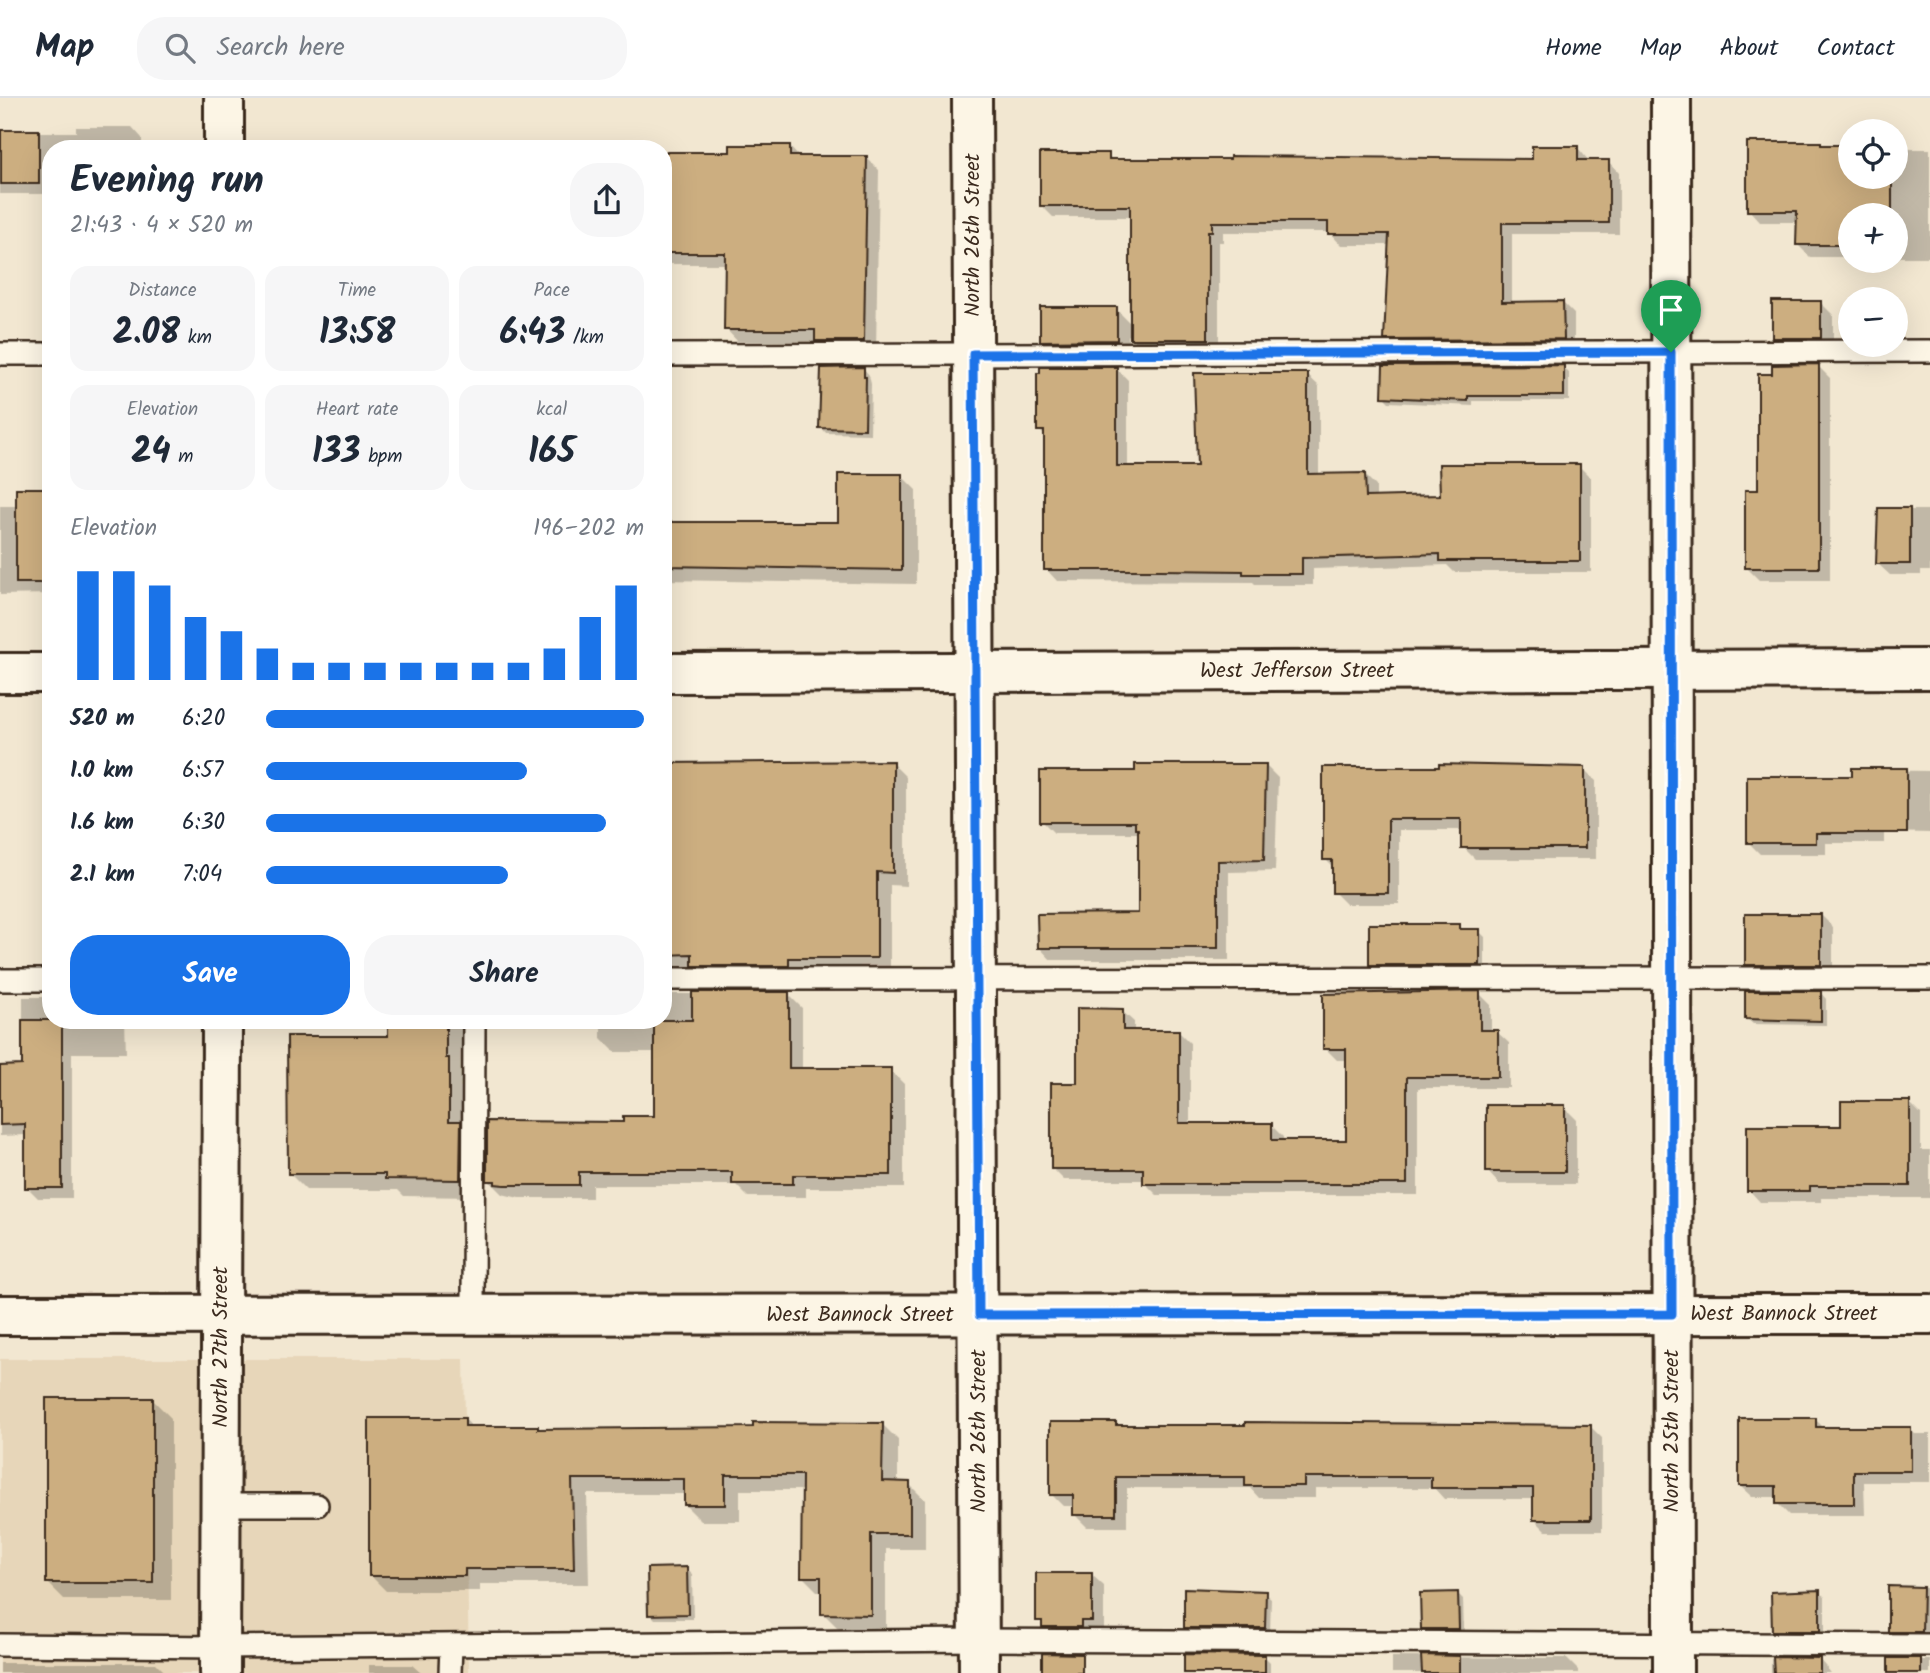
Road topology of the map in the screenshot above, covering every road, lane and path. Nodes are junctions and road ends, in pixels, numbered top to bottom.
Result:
1 (224, 98) edge
2 (972, 98) edge
3 (1671, 98) edge
4 (224, 140) edge
5 (1930, 351) edge
6 (1671, 352) junction
7 (0, 354) edge
8 (42, 354) edge
9 (973, 354) junction
10 (672, 355) edge
11 (1930, 669) edge
12 (1672, 670) junction
13 (975, 672) junction
14 (0, 673) edge
15 (42, 673) edge
16 (672, 673) edge
17 (1672, 978) junction
18 (1930, 978) edge
19 (672, 979) edge
20 (977, 979) junction
21 (0, 980) edge
22 (42, 980) edge
23 (222, 1029) edge
24 (474, 1029) edge
25 (1672, 1314) junction
26 (1930, 1314) edge
27 (0, 1315) edge
28 (221, 1315) junction
29 (473, 1315) junction
30 (979, 1315) junction
31 (221, 1505) junction
32 (317, 1505) dead end
33 (0, 1645) edge
34 (451, 1645) junction
35 (1930, 1645) edge
36 (979, 1657) edge
37 (1673, 1659) edge
38 (220, 1660) edge
39 (450, 1673) edge

1 - 4 street
2 - 9 street, North 26th Street
3 - 6 street, North 25th Street
5 - 6 lane
6 - 9 lane
6 - 12 street, North 25th Street
7 - 8 lane
9 - 10 lane
9 - 13 street, North 26th Street
11 - 12 street, West Jefferson Street
12 - 13 street, West Jefferson Street
12 - 17 street, North 25th Street
13 - 16 street, West Jefferson Street
13 - 20 street, North 26th Street
14 - 15 street
17 - 18 lane
17 - 20 lane
17 - 25 street, North 25th Street
19 - 20 lane
20 - 30 street, North 26th Street
21 - 22 lane
23 - 28 street, North 27th Street
24 - 29 lane
25 - 26 street, West Bannock Street
25 - 30 street, West Bannock Street
25 - 37 street, North 25th Street
27 - 28 street, West Bannock Street
28 - 29 street, West Bannock Street
28 - 31 street, North 27th Street
29 - 30 street, West Bannock Street
30 - 36 street, North 26th Street
31 - 32 lane
31 - 38 street, North 27th Street
33 - 38 lane
34 - 36 lane
34 - 38 lane
34 - 39 lane
35 - 37 lane
36 - 37 lane

